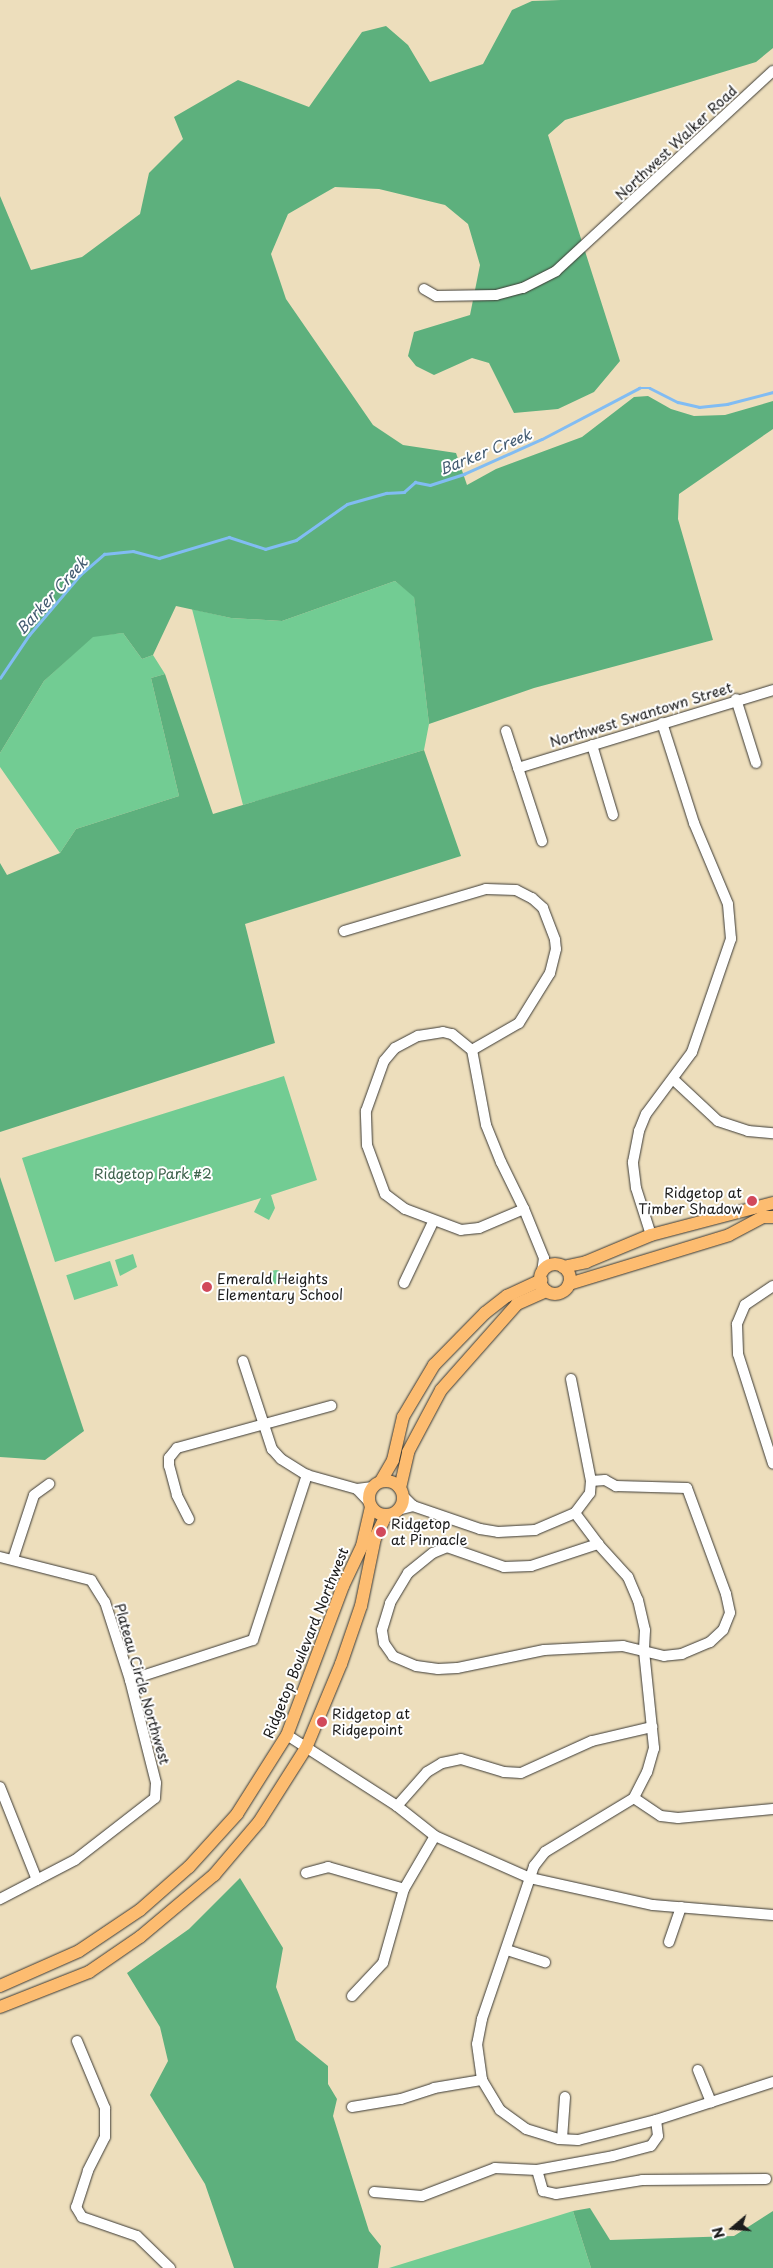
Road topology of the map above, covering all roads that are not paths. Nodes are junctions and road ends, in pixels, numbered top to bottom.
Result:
1 (773, 71) edge
2 (424, 290) dead end
3 (773, 690) edge
4 (736, 699) junction
5 (662, 722) junction
6 (506, 731) dead end
7 (592, 745) junction
8 (756, 763) dead end
9 (518, 768) junction
10 (614, 815) dead end
11 (542, 842) dead end
12 (344, 931) dead end
13 (472, 1050) junction
14 (674, 1080) junction
15 (773, 1133) edge
16 (773, 1203) edge
17 (524, 1209) junction
18 (773, 1217) edge
19 (434, 1222) junction
20 (651, 1235) junction
21 (554, 1263) junction
22 (543, 1281) junction
23 (404, 1283) dead end
24 (570, 1284) junction
25 (773, 1286) edge
26 (242, 1361) dead end
27 (571, 1378) dead end
28 (331, 1406) dead end
29 (262, 1423) junction
30 (773, 1464) edge
31 (307, 1475) junction
32 (591, 1481) junction
33 (49, 1484) dead end
34 (377, 1484) junction
35 (357, 1489) junction
36 (402, 1492) junction
37 (370, 1504) junction
38 (413, 1506) junction
39 (398, 1510) junction
40 (575, 1513) junction
41 (386, 1516) junction
42 (189, 1519) dead end
43 (598, 1544) junction
44 (0, 1557) edge
45 (13, 1559) junction
46 (644, 1651) junction
47 (130, 1680) junction
48 (652, 1727) junction
49 (287, 1735) junction
50 (306, 1748) junction
51 (0, 1787) edge
52 (634, 1798) junction
53 (397, 1806) junction
54 (773, 1809) edge
55 (434, 1836) junction
56 (306, 1873) dead end
57 (530, 1878) junction
58 (37, 1880) junction
59 (404, 1889) junction
60 (0, 1899) edge
61 (681, 1908) junction
62 (773, 1915) edge
63 (670, 1942) dead end
64 (507, 1950) junction
65 (545, 1962) dead end
66 (0, 1986) edge
67 (352, 1996) dead end
68 (0, 2007) edge
69 (77, 2041) dead end
70 (698, 2070) dead end
71 (482, 2080) junction
72 (773, 2082) edge
73 (565, 2097) dead end
74 (711, 2102) junction
75 (352, 2107) dead end
76 (656, 2120) junction
77 (562, 2139) junction
78 (537, 2170) junction
79 (766, 2179) dead end
80 (374, 2192) dead end
81 (170, 2268) edge

1 - 2 street, Northwest Walker Road
3 - 4 street, Northwest Swantown Street
4 - 5 street, Northwest Swantown Street
4 - 8 street
5 - 7 street, Northwest Swantown Street
5 - 14 street
6 - 9 street
7 - 9 street, Northwest Swantown Street
7 - 10 street
9 - 11 street
12 - 13 street
13 - 17 street
13 - 19 street
14 - 15 street
14 - 20 street
16 - 20 main road
17 - 19 street
17 - 21 street
18 - 24 main road
19 - 23 street
20 - 21 main road
21 - 22 main road
21 - 24 main road
22 - 24 main road
22 - 34 main road
22 - 36 main road
25 - 30 street
26 - 29 street
27 - 32 street
28 - 29 street
29 - 31 street
29 - 42 street
31 - 35 street
31 - 47 street
32 - 40 street
32 - 46 street
33 - 45 street
34 - 35 street
34 - 36 main road
34 - 37 main road
35 - 37 street
36 - 38 street
36 - 39 main road
37 - 41 main road
37 - 49 main road, Ridgetop Boulevard Northwest
38 - 39 street
38 - 40 street
39 - 41 main road
40 - 43 street
41 - 50 main road, Ridgetop Boulevard Northwest
43 - 46 street
43 - 46 street
44 - 45 street, Plateau Circle Northwest
45 - 47 street, Plateau Circle Northwest
46 - 48 street
47 - 58 street, Plateau Circle Northwest
48 - 52 street
48 - 53 street
49 - 50 street
49 - 66 main road, Ridgetop Boulevard Northwest
50 - 53 street
50 - 68 main road, Ridgetop Boulevard Northwest
51 - 58 street
52 - 54 street
52 - 57 street
53 - 55 street
55 - 57 street
55 - 59 street
56 - 59 street
57 - 61 street
57 - 64 street
58 - 60 street, Plateau Circle Northwest
59 - 67 street
61 - 62 street
61 - 63 street
64 - 65 street
64 - 71 street
69 - 81 street
70 - 74 street
71 - 75 street
71 - 77 street
72 - 74 street
73 - 77 street
74 - 76 street
76 - 77 street
76 - 78 street
78 - 79 street
78 - 80 street

